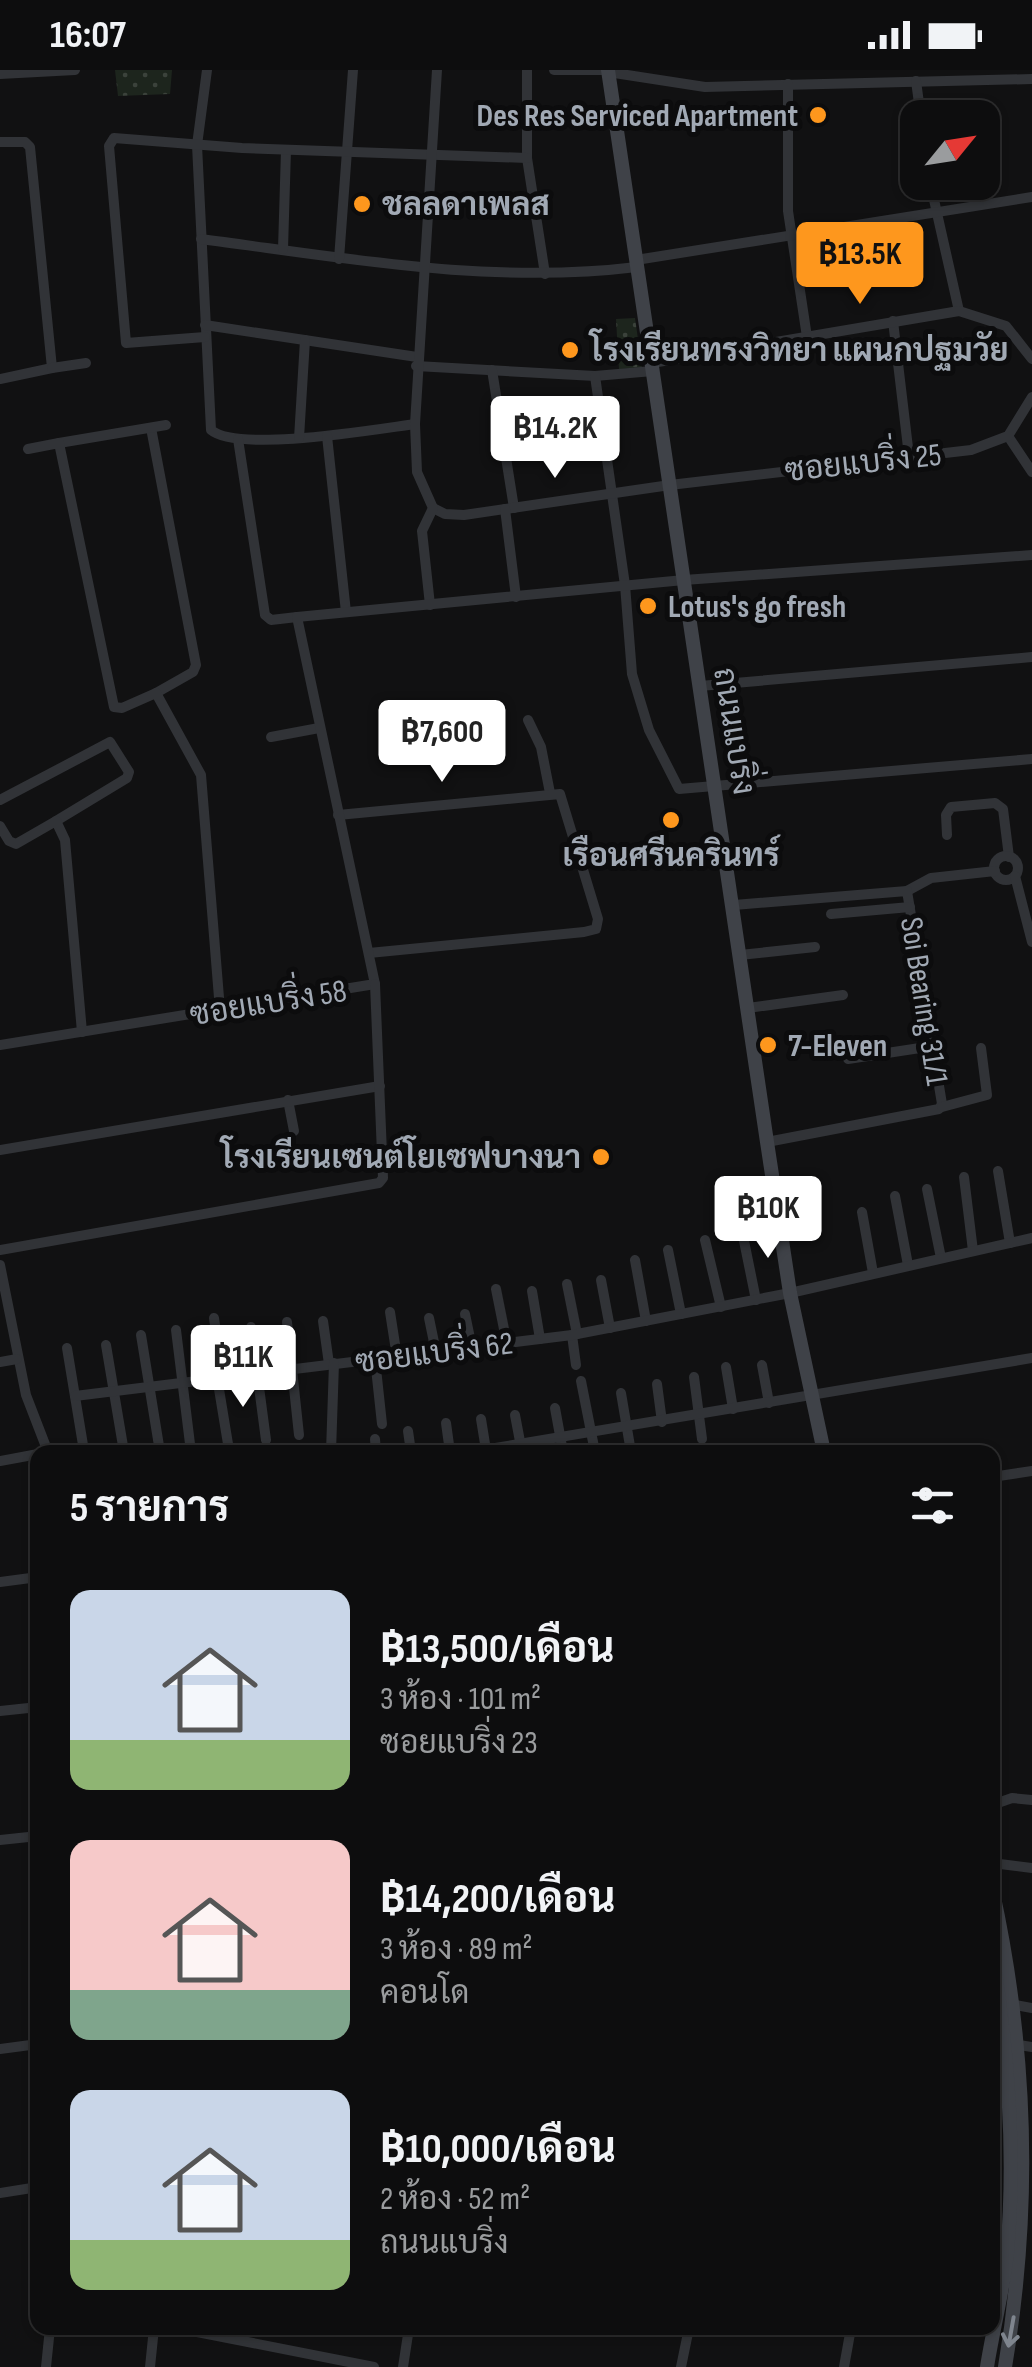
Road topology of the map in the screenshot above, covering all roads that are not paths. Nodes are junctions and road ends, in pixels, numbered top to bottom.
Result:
1 (75, 70) edge
2 (207, 70) edge
3 (353, 70) edge
4 (437, 70) edge
5 (527, 70) edge
6 (554, 70) edge
7 (606, 71) edge
8 (0, 74) edge
9 (1032, 79) edge
10 (916, 80) junction
11 (788, 84) junction
12 (919, 100) edge
13 (0, 142) edge
14 (198, 145) junction
15 (286, 150) junction
16 (346, 151) junction
17 (432, 154) junction
18 (527, 158) junction
19 (1032, 197) edge
20 (933, 200) edge
21 (935, 212) junction
22 (790, 233) junction
23 (201, 239) junction
24 (283, 250) junction
25 (339, 259) junction
26 (636, 264) junction
27 (424, 270) junction
28 (545, 274) junction
29 (959, 311) junction
30 (894, 321) junction
31 (205, 331) junction
32 (807, 336) junction
33 (306, 340) junction
34 (1032, 359) edge
35 (417, 361) junction
36 (86, 363) dead end
37 (52, 368) junction
38 (653, 368) junction
39 (492, 370) junction
40 (595, 376) junction
41 (0, 379) edge
42 (1032, 397) edge
43 (415, 424) junction
44 (166, 425) dead end
45 (151, 428) junction
46 (327, 436) junction
47 (1008, 436) junction
48 (300, 438) junction
49 (238, 439) junction
50 (59, 444) junction
51 (28, 449) dead end
52 (909, 456) junction
53 (1032, 472) edge
54 (670, 485) junction
55 (611, 493) junction
56 (433, 508) junction
57 (509, 508) junction
58 (1032, 555) edge
59 (684, 580) junction
60 (625, 586) junction
61 (516, 596) junction
62 (430, 605) junction
63 (346, 612) junction
64 (297, 617) junction
65 (1032, 656) edge
66 (700, 686) junction
67 (156, 692) junction
68 (528, 720) dead end
69 (319, 728) junction
70 (271, 737) dead end
71 (1032, 759) edge
72 (716, 788) junction
73 (550, 793) junction
74 (0, 800) edge
75 (338, 815) junction
76 (56, 821) junction
77 (0, 826) edge
78 (947, 835) dead end
79 (1009, 857) junction
80 (995, 871) junction
81 (1015, 876) junction
82 (907, 891) junction
83 (734, 905) junction
84 (910, 906) junction
85 (832, 914) dead end
86 (1032, 942) edge
87 (816, 947) dead end
88 (369, 953) junction
89 (740, 955) junction
90 (375, 984) junction
91 (843, 994) dead end
92 (748, 1008) junction
93 (220, 1010) junction
94 (82, 1032) junction
95 (0, 1046) edge
96 (932, 1046) junction
97 (982, 1048) dead end
98 (848, 1059) dead end
99 (380, 1086) junction
100 (288, 1100) junction
101 (942, 1107) junction
102 (294, 1131) dead end
103 (767, 1142) junction
104 (0, 1150) edge
105 (998, 1171) dead end
106 (964, 1177) dead end
107 (927, 1189) dead end
108 (895, 1196) dead end
109 (862, 1212) dead end
110 (742, 1231) dead end
111 (1032, 1238) edge
112 (705, 1240) dead end
113 (1010, 1243) junction
114 (0, 1250) edge
115 (668, 1250) dead end
116 (973, 1251) junction
117 (941, 1258) junction
118 (636, 1260) dead end
119 (0, 1265) edge
120 (908, 1265) junction
121 (874, 1273) junction
122 (601, 1280) dead end
123 (567, 1284) dead end
124 (496, 1289) dead end
125 (532, 1290) dead end
126 (790, 1293) junction
127 (756, 1300) junction
128 (721, 1306) junction
129 (390, 1312) dead end
130 (465, 1314) dead end
131 (681, 1314) junction
132 (214, 1318) dead end
133 (429, 1318) dead end
134 (323, 1321) dead end
135 (646, 1321) junction
136 (287, 1322) dead end
137 (251, 1326) dead end
138 (610, 1328) junction
139 (176, 1330) dead end
140 (141, 1334) dead end
141 (574, 1335) junction
142 (540, 1339) junction
143 (506, 1344) junction
144 (106, 1345) dead end
145 (66, 1348) dead end
146 (472, 1348) junction
147 (436, 1352) junction
148 (397, 1357) junction
149 (1032, 1358) edge
150 (17, 1359) junction
151 (375, 1359) junction
152 (0, 1362) edge
153 (331, 1363) junction
154 (576, 1364) dead end
155 (762, 1365) dead end
156 (292, 1367) junction
157 (726, 1367) dead end
158 (257, 1371) junction
159 (219, 1376) junction
160 (694, 1377) dead end
161 (183, 1381) junction
162 (581, 1381) dead end
163 (657, 1384) dead end
164 (150, 1386) junction
165 (115, 1390) junction
166 (621, 1392) dead end
167 (75, 1396) junction
168 (812, 1398) junction
169 (769, 1403) junction
170 (555, 1408) dead end
171 (733, 1409) junction
172 (515, 1415) dead end
173 (699, 1415) junction
174 (481, 1419) dead end
175 (662, 1422) junction
176 (382, 1424) dead end
177 (446, 1424) dead end
178 (627, 1428) junction
179 (408, 1430) dead end
180 (592, 1433) junction
181 (299, 1435) dead end
182 (560, 1438) junction
183 (702, 1438) dead end
184 (375, 1439) dead end
185 (266, 1440) dead end
186 (42, 1445) edge
187 (83, 1445) edge
188 (123, 1445) edge
189 (159, 1445) edge
190 (190, 1445) edge
191 (228, 1445) edge
192 (331, 1445) edge
193 (375, 1445) edge
194 (410, 1445) edge
195 (449, 1445) edge
196 (484, 1445) edge
197 (520, 1445) edge
198 (533, 1445) edge
199 (562, 1445) edge
200 (594, 1445) edge
201 (630, 1445) edge
202 (822, 1445) edge
203 (830, 1445) edge
204 (30, 1456) edge
205 (0, 1461) edge
206 (1032, 1471) edge
207 (1000, 1475) edge
208 (30, 1578) edge
209 (0, 1582) edge
210 (30, 1708) edge
211 (0, 1711) edge
212 (1032, 1800) edge
213 (1000, 1802) edge
214 (30, 1837) edge
215 (0, 1840) edge
216 (1000, 1864) edge
217 (1032, 1868) edge
218 (1000, 1929) edge
219 (1000, 2002) edge
220 (1015, 2006) junction
221 (1032, 2008) edge
222 (30, 2045) edge
223 (1026, 2046) edge
224 (0, 2049) edge
225 (1028, 2149) edge
226 (30, 2188) edge
227 (0, 2192) edge
228 (1000, 2286) edge
229 (49, 2335) edge
230 (153, 2335) edge
231 (212, 2335) edge
232 (408, 2335) edge
233 (688, 2335) edge
234 (850, 2335) edge
235 (991, 2335) edge
236 (46, 2367) edge
237 (150, 2367) edge
238 (374, 2367) edge
239 (403, 2367) edge
240 (681, 2367) edge
241 (844, 2367) edge
242 (987, 2367) edge
243 (1004, 2367) edge

1 - 8 street
2 - 14 street
3 - 16 street
4 - 17 street
5 - 18 street
6 - 7 street
7 - 11 street
7 - 26 main road, ถนนแบริ่ง
9 - 10 street
10 - 11 street
10 - 12 street
11 - 22 street
13 - 37 street
14 - 15 street
14 - 23 street
14 - 31 street
15 - 16 street
15 - 24 street
16 - 17 street
16 - 25 street
17 - 18 street
17 - 27 street
18 - 28 street
19 - 21 street
20 - 21 street
21 - 22 street
21 - 29 street
22 - 26 street
22 - 32 street
23 - 24 street
23 - 31 street
24 - 25 street
25 - 27 street
26 - 28 street
26 - 38 main road, ถนนแบริ่ง
27 - 28 street
27 - 35 street
29 - 30 street
29 - 34 street
30 - 32 street
30 - 52 street
31 - 33 street
31 - 49 street
32 - 38 street
33 - 35 street
33 - 48 street
35 - 39 street
35 - 43 street
36 - 37 street
37 - 41 street
38 - 40 street
38 - 54 main road, ถนนแบริ่ง
39 - 40 street
39 - 57 street
40 - 55 street
42 - 47 street
43 - 46 street
43 - 56 street
44 - 45 street
45 - 50 street
45 - 67 street
46 - 48 street
46 - 63 street
47 - 52 street, ซอยแบริ่ง 25
47 - 53 street
48 - 49 street
49 - 64 street
50 - 51 street
50 - 67 street
52 - 54 street, ซอยแบริ่ง 25
54 - 55 street, ซอยแบริ่ง 25
54 - 59 main road, ถนนแบริ่ง
55 - 57 street, ซอยแบริ่ง 25
55 - 60 street
56 - 57 street, ซอยแบริ่ง 25
56 - 62 street
57 - 61 street
58 - 59 street
59 - 60 street
59 - 66 main road, ถนนแบริ่ง
60 - 61 street
60 - 72 street
61 - 62 street
62 - 63 street
63 - 64 street
64 - 69 street, ซอยแบริ่ง 58
65 - 66 street
66 - 72 main road, ถนนแบริ่ง
67 - 93 street
68 - 73 street
69 - 70 street
69 - 75 street, ซอยแบริ่ง 58
71 - 72 street
72 - 83 main road, ถนนแบริ่ง
73 - 75 street
73 - 88 street
74 - 76 street
75 - 88 street, ซอยแบริ่ง 58
76 - 77 street
76 - 94 street
78 - 79 street
79 - 80 street
79 - 81 street
80 - 81 street
80 - 82 street
81 - 86 street
82 - 83 street, Soi Bearing 31/1
82 - 84 street, Soi Bearing 31/1
83 - 89 main road, ถนนแบริ่ง
84 - 85 street
84 - 96 street, Soi Bearing 31/1
87 - 89 street
88 - 90 street, ซอยแบริ่ง 58
89 - 92 main road, ถนนแบริ่ง
90 - 93 street, ซอยแบริ่ง 58
90 - 99 street
91 - 92 street
92 - 103 main road, ถนนแบริ่ง
93 - 94 street, ซอยแบริ่ง 58
94 - 95 street, ซอยแบริ่ง 58
96 - 98 street
96 - 101 street, Soi Bearing 31/1
97 - 101 street
99 - 100 street
99 - 114 street
100 - 102 street
100 - 104 street
101 - 103 street, Soi Bearing 31/1
103 - 126 main road, ถนนแบริ่ง
105 - 113 street
106 - 116 street
107 - 117 street
108 - 120 street
109 - 121 street
110 - 127 street
111 - 113 street, ซอยแบริ่ง 62
112 - 128 street
113 - 116 street, ซอยแบริ่ง 62
115 - 131 street
116 - 117 street, ซอยแบริ่ง 62
117 - 120 street, ซอยแบริ่ง 62
118 - 135 street
119 - 150 street
120 - 121 street, ซอยแบริ่ง 62
121 - 126 street, ซอยแบริ่ง 62
122 - 138 street
123 - 141 street
124 - 143 street
125 - 142 street
126 - 127 street, ซอยแบริ่ง 62
126 - 168 main road, ถนนแบริ่ง
127 - 128 street, ซอยแบริ่ง 62
128 - 131 street, ซอยแบริ่ง 62
129 - 148 street
130 - 146 street
131 - 135 street, ซอยแบริ่ง 62
132 - 159 street
133 - 147 street
134 - 153 street
135 - 138 street, ซอยแบริ่ง 62
136 - 156 street
137 - 158 street
138 - 141 street, ซอยแบริ่ง 62
139 - 161 street
140 - 164 street
141 - 142 street, ซอยแบริ่ง 62
141 - 154 street
142 - 143 street, ซอยแบริ่ง 62
143 - 146 street, ซอยแบริ่ง 62
144 - 165 street
145 - 167 street
146 - 147 street, ซอยแบริ่ง 62
147 - 148 street, ซอยแบริ่ง 62
148 - 151 street, ซอยแบริ่ง 62
149 - 168 street
150 - 152 street
150 - 186 street
151 - 153 street, ซอยแบริ่ง 62
151 - 176 street
153 - 156 street, ซอยแบริ่ง 62
153 - 192 street
155 - 169 street
156 - 158 street, ซอยแบริ่ง 62
156 - 181 street
157 - 171 street
158 - 159 street, ซอยแบริ่ง 62
158 - 185 street
159 - 161 street, ซอยแบริ่ง 62
159 - 191 street
160 - 173 street
161 - 164 street, ซอยแบริ่ง 62
161 - 190 street
162 - 180 street
163 - 175 street
164 - 165 street, ซอยแบริ่ง 62
164 - 189 street
165 - 167 street, ซอยแบริ่ง 62
165 - 188 street
166 - 178 street
167 - 187 street
168 - 169 street
168 - 202 main road, ถนนแบริ่ง
168 - 203 main road, ถนนแบริ่ง
169 - 171 street
170 - 182 street
171 - 173 street
172 - 197 street
173 - 175 street
173 - 183 street
174 - 196 street
175 - 178 street
177 - 195 street
178 - 180 street
178 - 201 street
179 - 194 street
180 - 182 street
180 - 200 street
182 - 198 street
182 - 199 street
184 - 193 street
204 - 205 street
206 - 207 street
208 - 209 street
210 - 211 street
212 - 213 street
214 - 215 street
216 - 217 street
218 - 220 main road
219 - 228 main road
220 - 221 street
220 - 223 main road
222 - 224 street
223 - 225 main road
225 -> 243 main road
226 - 227 street
229 - 236 street
230 - 237 street
231 - 238 street
232 - 239 street
233 - 240 street
234 - 241 street
235 - 242 main road

